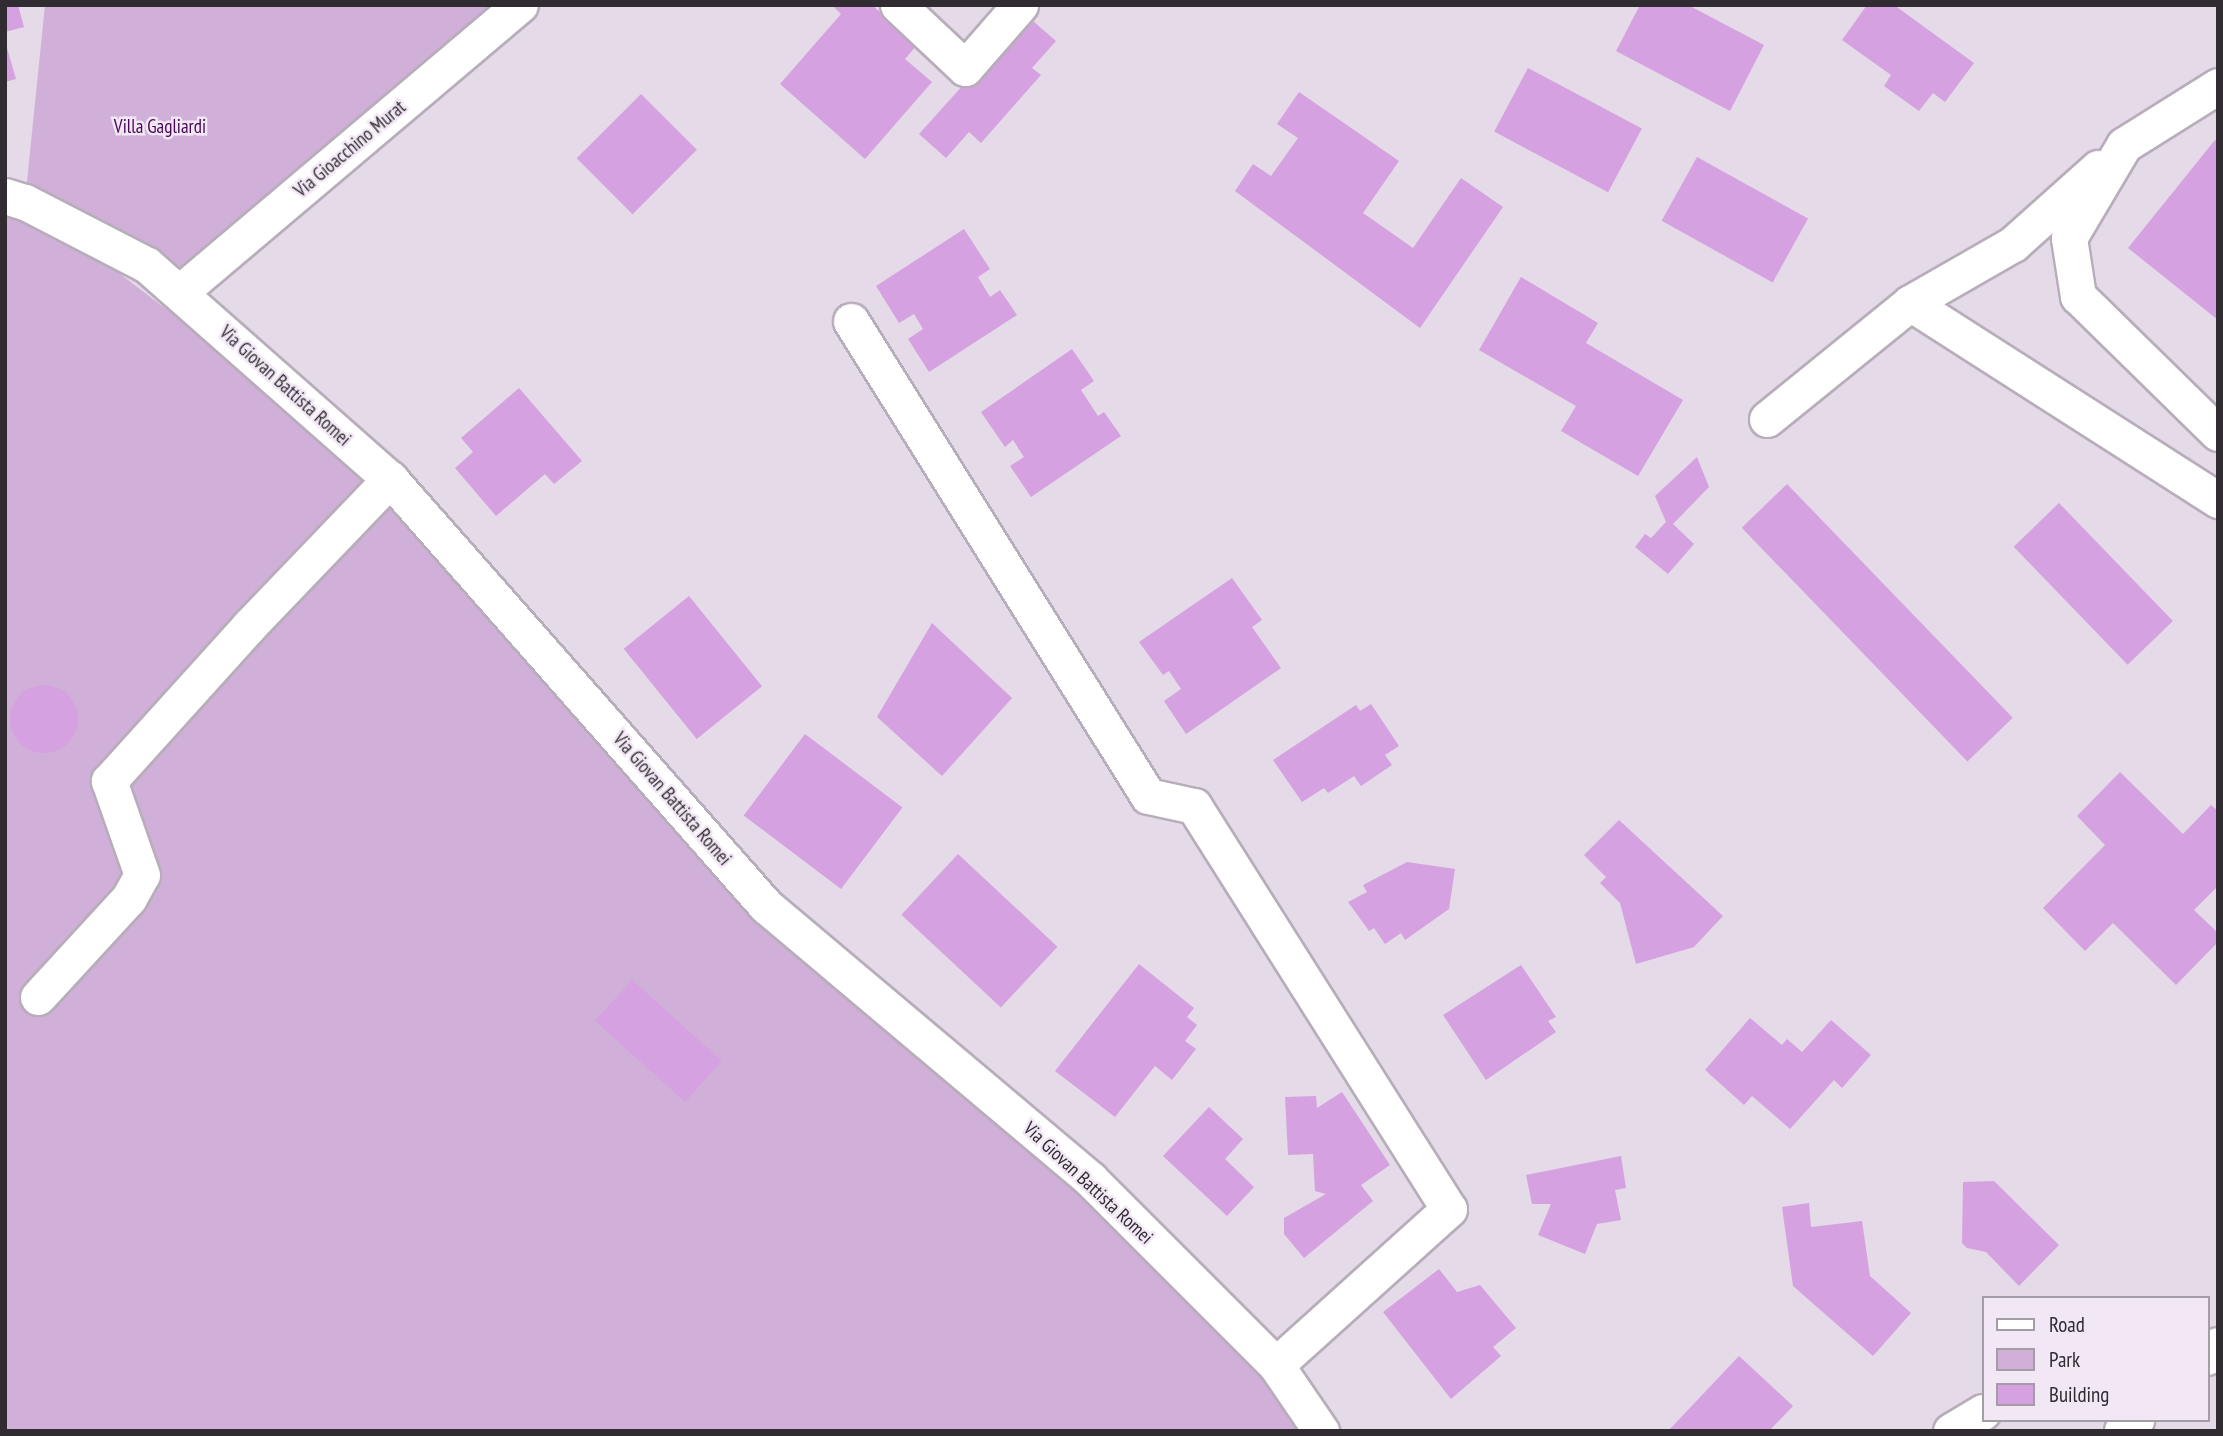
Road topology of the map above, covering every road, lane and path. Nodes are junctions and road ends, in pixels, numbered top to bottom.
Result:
1 (520, 5) edge
2 (898, 5) edge
3 (1020, 5) edge
4 (2218, 86) edge
5 (2124, 145) junction
6 (5, 196) edge
7 (180, 292) junction
8 (1910, 303) junction
9 (851, 321) dead end
10 (1767, 419) dead end
11 (2218, 433) edge
12 (390, 479) junction
13 (2218, 500) edge
14 (38, 997) dead end
15 (1276, 1365) junction
16 (1982, 1413) edge
17 (1321, 1431) edge
18 (1951, 1431) edge

1 - 7 street, Via Gioacchino Murat
2 - 3 street
4 - 5 street
5 - 8 street
5 - 11 street
6 - 7 street, Via Giovan Battista Romei
7 - 12 street, Via Giovan Battista Romei
8 - 10 street
8 - 13 street
9 - 15 street
12 - 14 street
12 - 15 street, Via Giovan Battista Romei
15 - 17 street, Via Giovan Battista Romei
16 - 18 street

